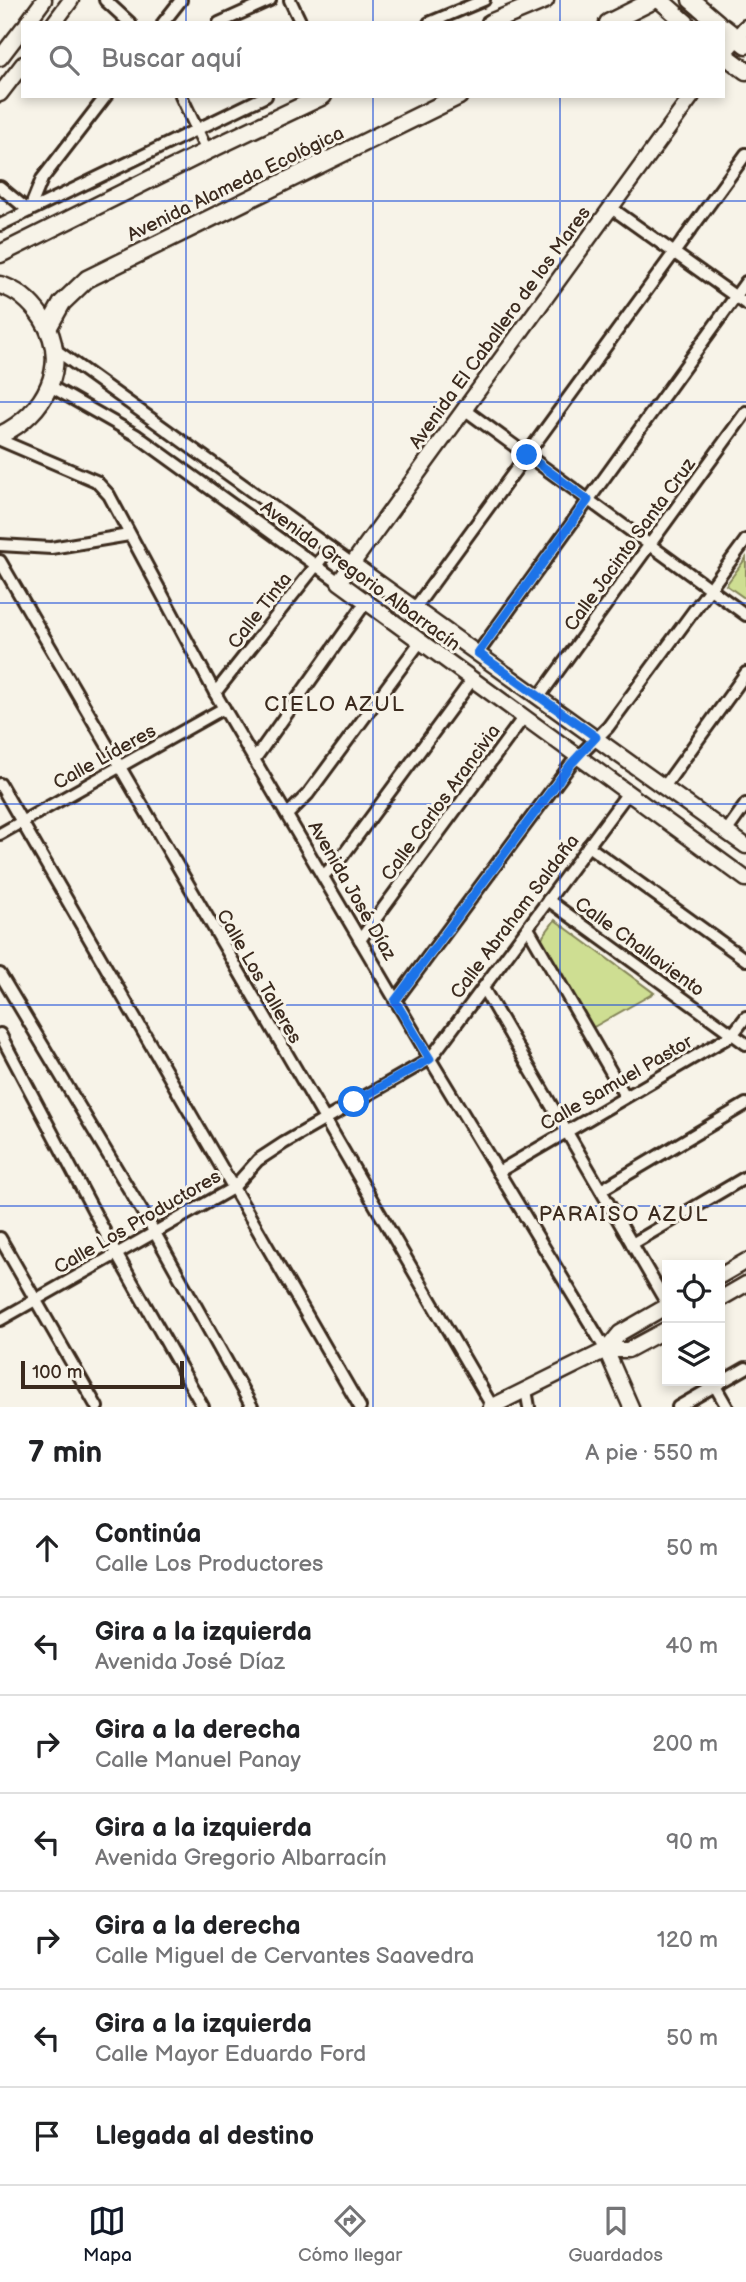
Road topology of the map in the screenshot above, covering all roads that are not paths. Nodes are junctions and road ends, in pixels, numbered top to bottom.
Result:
1 (44, 0) edge
2 (71, 0) edge
3 (105, 0) edge
4 (181, 0) edge
5 (270, 0) edge
6 (290, 0) edge
7 (484, 0) edge
8 (545, 0) edge
9 (654, 0) edge
10 (660, 0) edge
11 (691, 0) edge
12 (28, 21) edge
13 (55, 21) edge
14 (128, 21) edge
15 (165, 21) edge
16 (223, 21) edge
17 (300, 21) edge
18 (434, 21) edge
19 (495, 21) edge
20 (612, 21) edge
21 (684, 21) edge
22 (716, 21) edge
23 (21, 31) edge
24 (738, 34) edge
25 (725, 51) edge
26 (725, 55) edge
27 (0, 58) edge
28 (21, 67) edge
29 (746, 71) edge
30 (0, 94) edge
31 (104, 98) edge
32 (182, 98) edge
33 (261, 98) edge
34 (319, 98) edge
35 (455, 98) edge
36 (691, 98) edge
37 (196, 129) junction
38 (207, 151) junction
39 (746, 154) edge
40 (0, 187) edge
41 (610, 207) junction
42 (29, 211) junction
43 (0, 225) edge
44 (675, 251) junction
45 (0, 254) edge
46 (746, 282) edge
47 (0, 285) edge
48 (736, 296) junction
49 (746, 304) edge
50 (48, 328) junction
51 (54, 348) junction
52 (50, 386) junction
53 (464, 409) junction
54 (746, 412) edge
55 (147, 416) junction
56 (136, 435) junction
57 (0, 438) edge
58 (527, 455) junction
59 (588, 500) junction
60 (129, 535) junction
61 (746, 540) edge
62 (0, 545) edge
63 (650, 545) junction
64 (330, 548) junction
65 (0, 561) edge
66 (351, 563) junction
67 (316, 566) junction
68 (339, 582) junction
69 (711, 589) junction
70 (366, 602) junction
71 (415, 608) junction
72 (746, 615) edge
73 (420, 642) junction
74 (478, 653) junction
75 (746, 673) edge
76 (472, 680) junction
77 (215, 693) junction
78 (539, 697) junction
79 (224, 708) junction
80 (523, 718) junction
81 (596, 737) junction
82 (578, 757) junction
83 (254, 760) junction
84 (120, 767) junction
85 (0, 784) edge
86 (664, 787) junction
87 (627, 794) junction
88 (746, 804) edge
89 (287, 815) junction
90 (21, 822) junction
91 (726, 832) junction
92 (0, 834) edge
93 (588, 846) junction
94 (746, 846) edge
95 (323, 876) junction
96 (746, 879) edge
97 (548, 900) junction
98 (527, 928) junction
99 (360, 940) junction
100 (746, 960) edge
101 (0, 974) edge
102 (483, 988) junction
103 (395, 1001) junction
104 (746, 1017) edge
105 (0, 1034) edge
106 (733, 1035) junction
107 (746, 1045) edge
108 (430, 1059) junction
109 (625, 1096) junction
110 (746, 1104) edge
111 (323, 1119) junction
112 (567, 1131) junction
113 (498, 1172) junction
114 (746, 1177) edge
115 (233, 1188) junction
116 (601, 1190) junction
117 (155, 1233) junction
118 (0, 1238) edge
119 (632, 1244) junction
120 (117, 1255) junction
121 (746, 1261) edge
122 (725, 1273) edge
123 (746, 1284) edge
124 (662, 1296) edge
125 (725, 1296) edge
126 (36, 1300) junction
127 (662, 1308) edge
128 (0, 1320) edge
129 (662, 1332) edge
130 (606, 1350) junction
131 (746, 1368) edge
132 (725, 1380) edge
133 (715, 1386) joint
134 (526, 1390) junction
135 (97, 1407) edge
136 (203, 1407) edge
137 (252, 1407) edge
138 (360, 1407) edge
139 (491, 1407) edge
140 (529, 1407) edge
141 (631, 1407) edge
142 (678, 1407) edge
143 (727, 1407) edge

1 - 12 street
2 - 13 street
3 - 14 street
4 - 15 street
5 - 16 street
6 - 17 street
7 - 18 street
8 - 19 main road
9 - 20 main road
10 - 21 main road
11 - 22 main road
23 - 27 street
24 - 25 street
26 - 29 main road
28 - 30 street
31 - 42 street
32 - 37 street
33 - 37 street
34 - 38 main road, Avenida Alameda Ecológica
35 - 50 main road, Avenida Alameda Ecológica
36 - 41 street, Avenida El Caballero de los Mares
37 - 38 street
37 - 42 street
38 - 45 main road, Avenida Alameda Ecológica
39 - 44 street
40 - 42 street
41 - 44 street
41 - 53 street, Avenida El Caballero de los Mares
42 - 43 street
44 - 48 street
44 - 58 street
46 - 48 street
47 - 50 main road
48 - 49 street
48 - 59 street
50 - 51 main road
51 - 52 main road
51 - 55 street, Avenida Gregorio Albarracín
52 - 56 street, Avenida Gregorio Albarracín
52 - 57 main road
53 - 58 street
53 - 66 street, Avenida El Caballero de los Mares
54 - 63 street, Calle Jacinto Santa Cruz
55 - 56 street
55 - 64 street, Avenida Gregorio Albarracín
56 - 67 street, Avenida Gregorio Albarracín
57 - 60 street, Avenida José Díaz
58 - 59 street
58 - 71 street
59 - 63 street
59 - 74 street
60 - 62 street
60 - 77 street, Avenida José Díaz
61 - 69 street
63 - 69 street
63 - 78 street, Calle Jacinto Santa Cruz
64 - 66 street, Avenida Gregorio Albarracín
64 - 67 street, Calle Tinta
65 - 84 street, Calle Los Talleres
66 - 68 street, Avenida El Caballero de los Mares
66 - 71 street, Avenida Gregorio Albarracín
67 - 68 street, Avenida Gregorio Albarracín
67 - 77 street, Calle Tinta
68 - 70 street, Avenida Gregorio Albarracín
69 - 72 street
69 - 81 street
70 - 73 street, Avenida Gregorio Albarracín
70 - 83 street
71 - 74 street, Avenida Gregorio Albarracín
73 - 76 street, Avenida Gregorio Albarracín
73 - 89 street
74 - 78 street, Avenida Gregorio Albarracín
75 - 86 street
76 - 80 street, Avenida Gregorio Albarracín
76 - 95 street
77 - 79 street, Avenida José Díaz
78 - 81 street, Avenida Gregorio Albarracín
79 - 83 street, Avenida José Díaz
79 - 84 street, Calle Líderes
80 - 82 street, Avenida Gregorio Albarracín
80 - 99 street, Calle Carlos Arancivia
81 - 82 street
81 - 86 street, Avenida Gregorio Albarracín
82 - 87 street, Avenida Gregorio Albarracín
82 - 103 street
83 - 89 street, Avenida José Díaz
84 - 90 street, Calle Líderes
84 - 111 street, Calle Los Talleres
85 - 90 street
86 - 91 street, Avenida Gregorio Albarracín
87 - 93 street, Calle Abraham Saldaña
87 - 96 street, Avenida Gregorio Albarracín
88 - 91 street
89 - 95 street, Avenida José Díaz
90 - 92 street, Calle Líderes
90 - 115 street
91 - 94 street, Avenida Gregorio Albarracín
93 - 97 street, Calle Abraham Saldaña
93 - 100 street
95 - 99 street, Avenida José Díaz
97 - 98 street, Calle Abraham Saldaña
97 - 106 street, Calle Challaviento
98 - 102 street, Calle Abraham Saldaña
98 - 109 street
99 - 103 street, Avenida José Díaz
101 - 117 street
102 - 108 street, Calle Abraham Saldaña
102 - 112 street
103 - 108 street, Avenida José Díaz
104 - 106 street, Calle Samuel Pastor
105 - 120 street
106 - 107 street, Calle Challaviento
106 - 109 street, Calle Samuel Pastor
108 - 111 street, Calle Los Productores
108 - 113 street, Avenida José Díaz
109 - 112 street, Calle Samuel Pastor
110 - 116 street
111 - 115 street, Calle Los Productores
111 - 139 street, Calle Los Talleres
112 - 113 street, Calle Samuel Pastor
112 - 116 street
113 - 130 street, Avenida José Díaz
114 - 119 street
115 - 117 street, Calle Los Productores
115 - 138 street
116 - 119 street
117 - 120 street, Calle Los Productores
117 - 137 street
118 - 126 street
119 - 124 street
120 - 126 street, Calle Los Productores
120 - 136 street
121 - 122 street
123 - 125 street
126 - 128 street, Calle Los Productores
126 - 135 street
127 - 130 street
129 - 130 street
130 - 134 street
130 - 141 street, Avenida José Díaz
131 - 132 street
133 - 142 street
133 - 143 street
134 - 139 street
134 - 140 street

